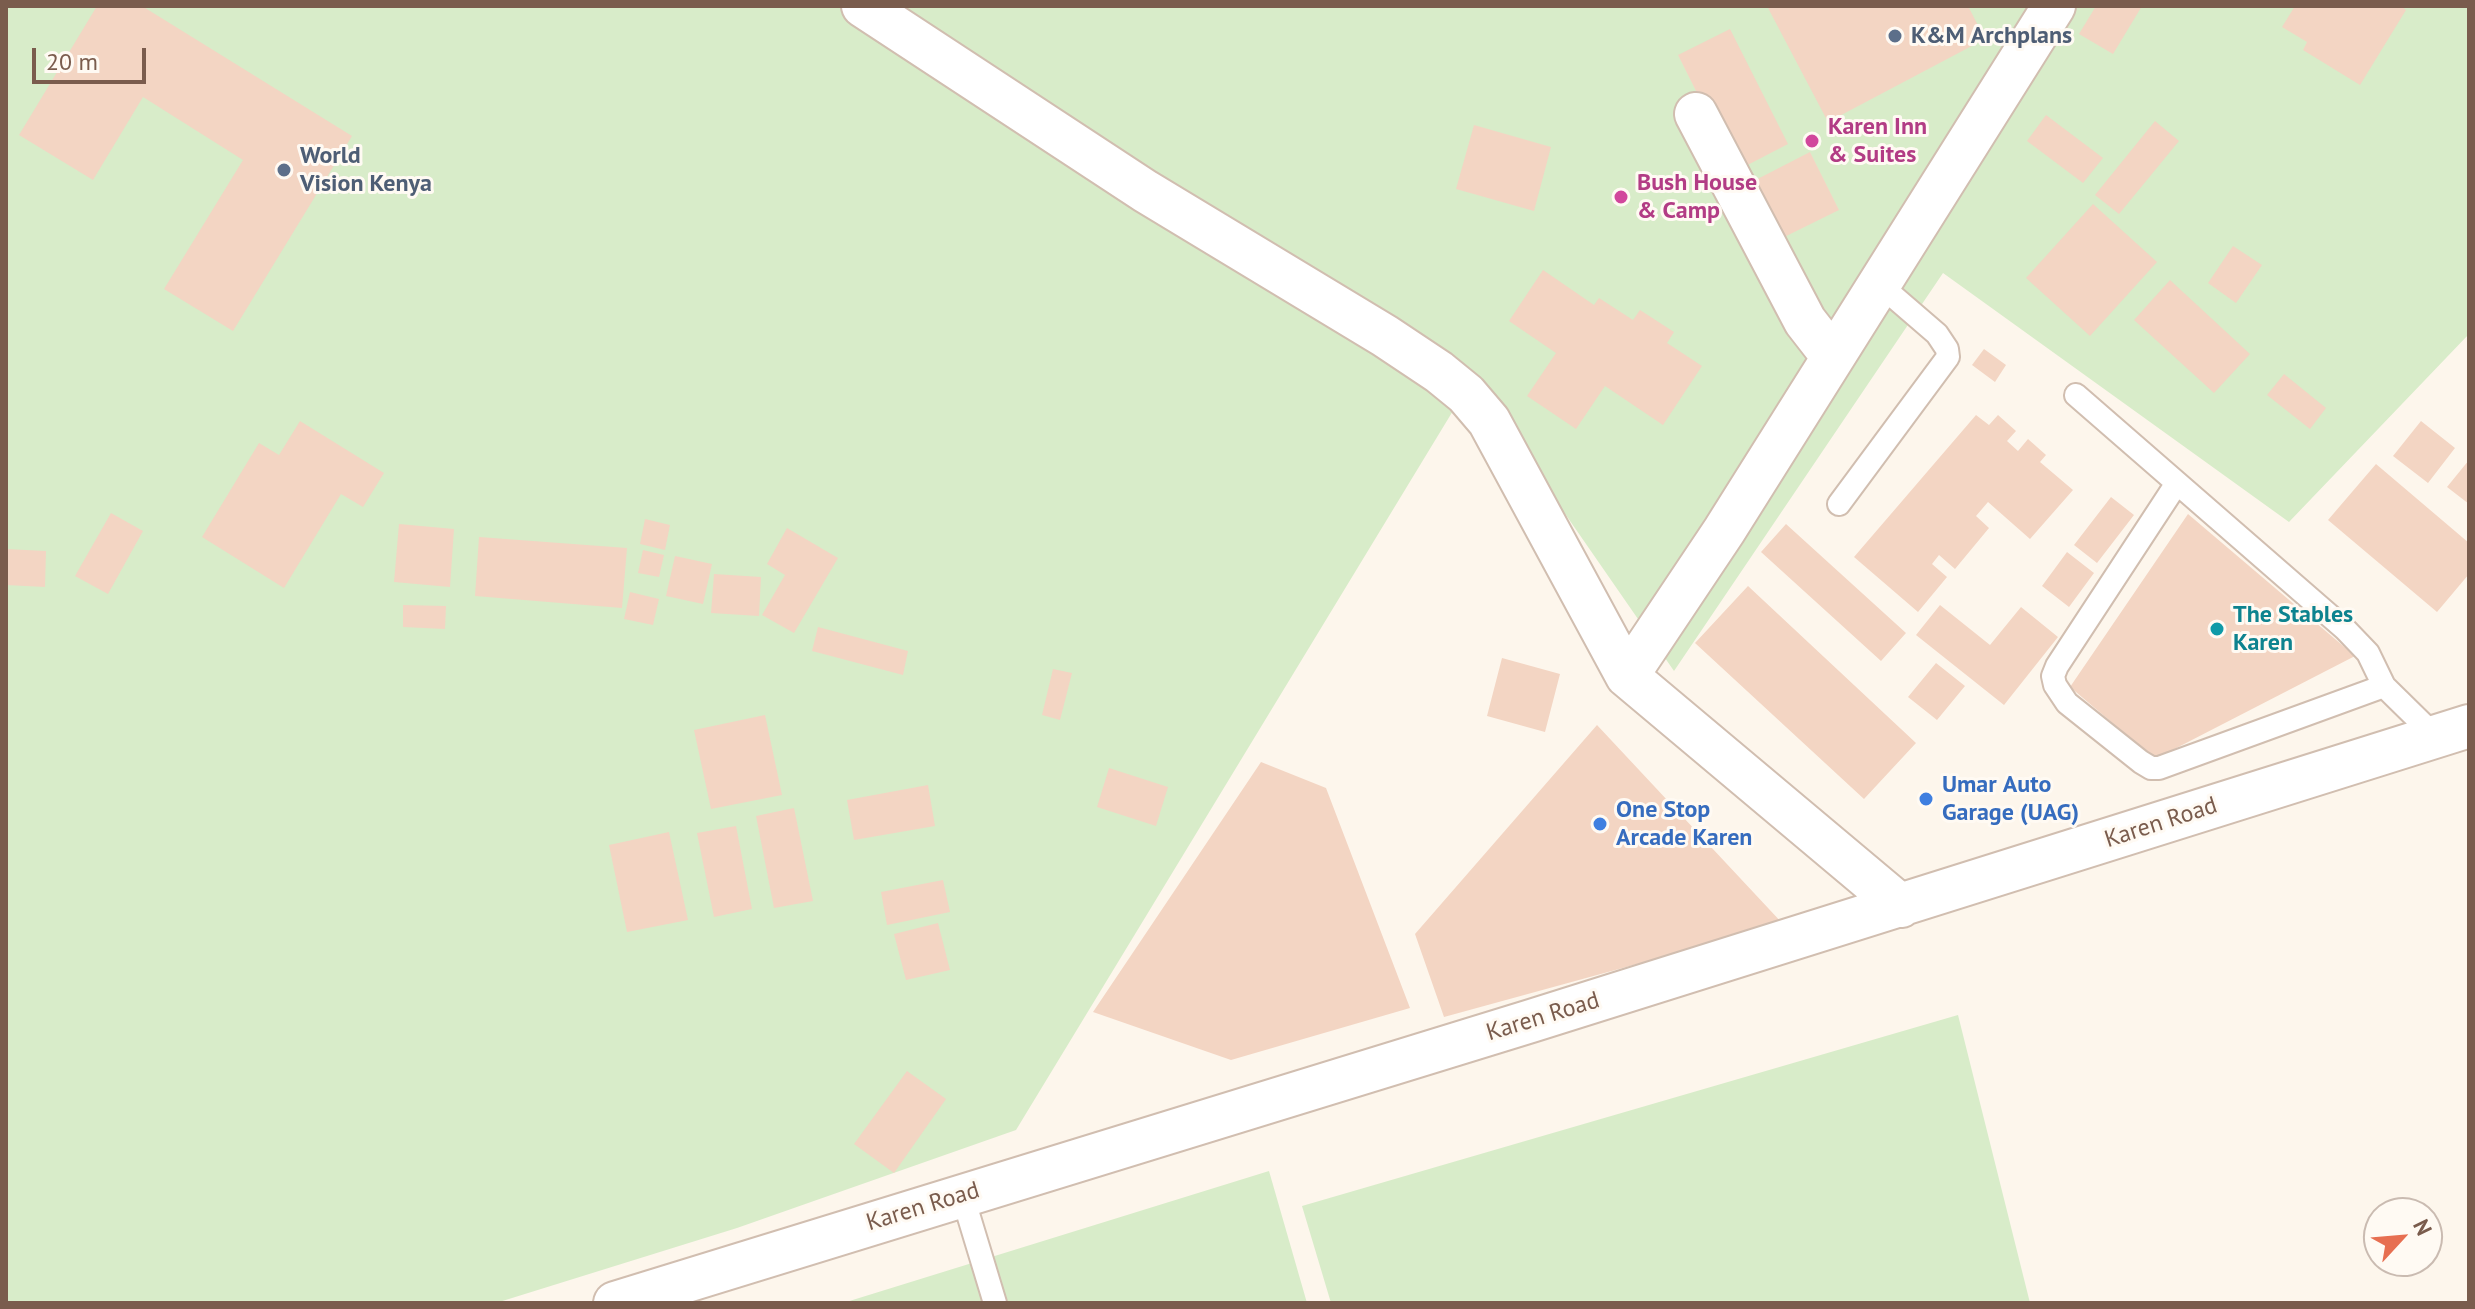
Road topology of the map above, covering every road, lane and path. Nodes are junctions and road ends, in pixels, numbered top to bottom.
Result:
1 (863, 6) edge
2 (2054, 6) edge
3 (1696, 114) dead end
4 (1879, 284) junction
5 (1833, 357) junction
6 (2076, 395) dead end
7 (2177, 483) junction
8 (1839, 504) dead end
9 (1627, 676) junction
10 (2384, 686) junction
11 (2452, 732) edge
12 (1901, 906) junction
13 (962, 1194) junction
14 (615, 1303) edge
15 (995, 1303) edge

1 - 9 street
2 - 4 street
3 - 5 street
4 - 5 street
4 - 8 lane
5 - 9 street
6 - 7 lane
7 - 10 lane
7 - 10 lane
9 - 12 street
10 - 11 lane
11 - 12 street, Karen Road
12 - 13 street, Karen Road
13 - 14 street, Karen Road
13 - 15 lane

